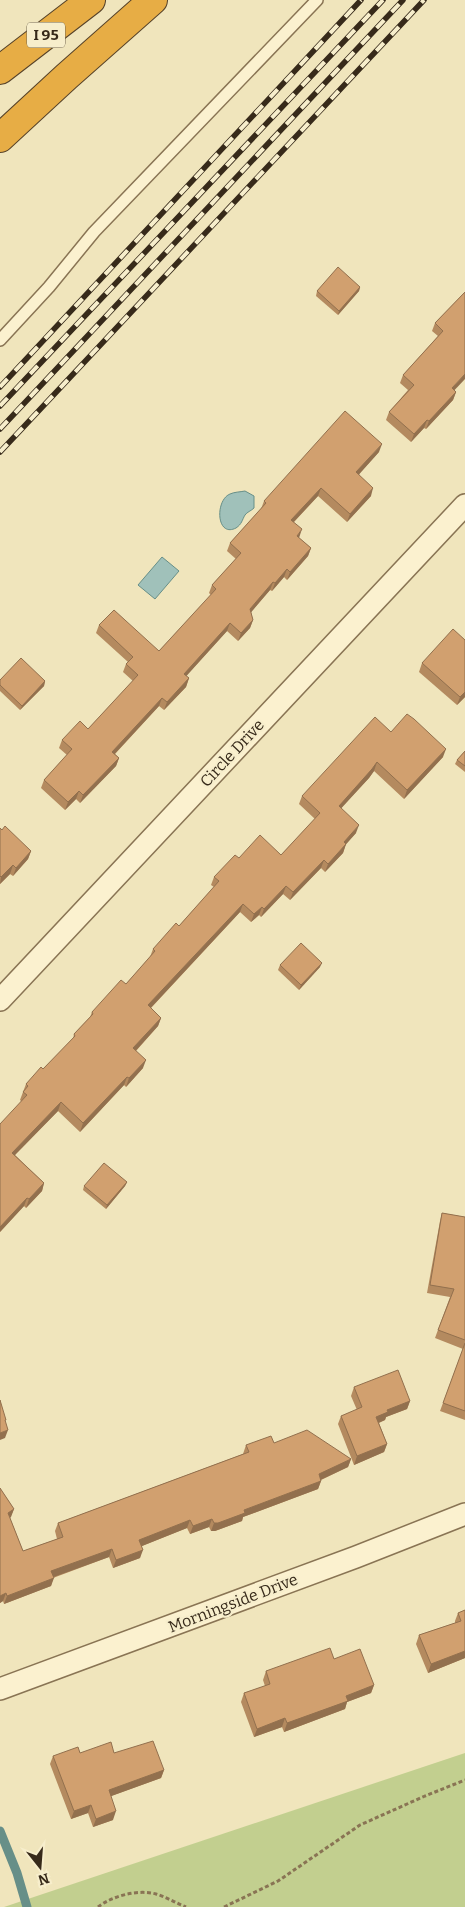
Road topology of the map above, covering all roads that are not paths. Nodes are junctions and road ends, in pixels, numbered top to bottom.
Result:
1 (91, 0) edge
2 (153, 0) edge
3 (317, 0) edge
4 (0, 70) edge
5 (0, 138) edge
6 (0, 340) edge
7 (465, 505) edge
8 (0, 1000) edge
9 (465, 1514) edge
10 (0, 1689) edge

1 - 4 highway, I 95
2 - 5 highway
3 - 6 lane
7 - 8 street, Circle Drive
9 - 10 street, Morningside Drive

